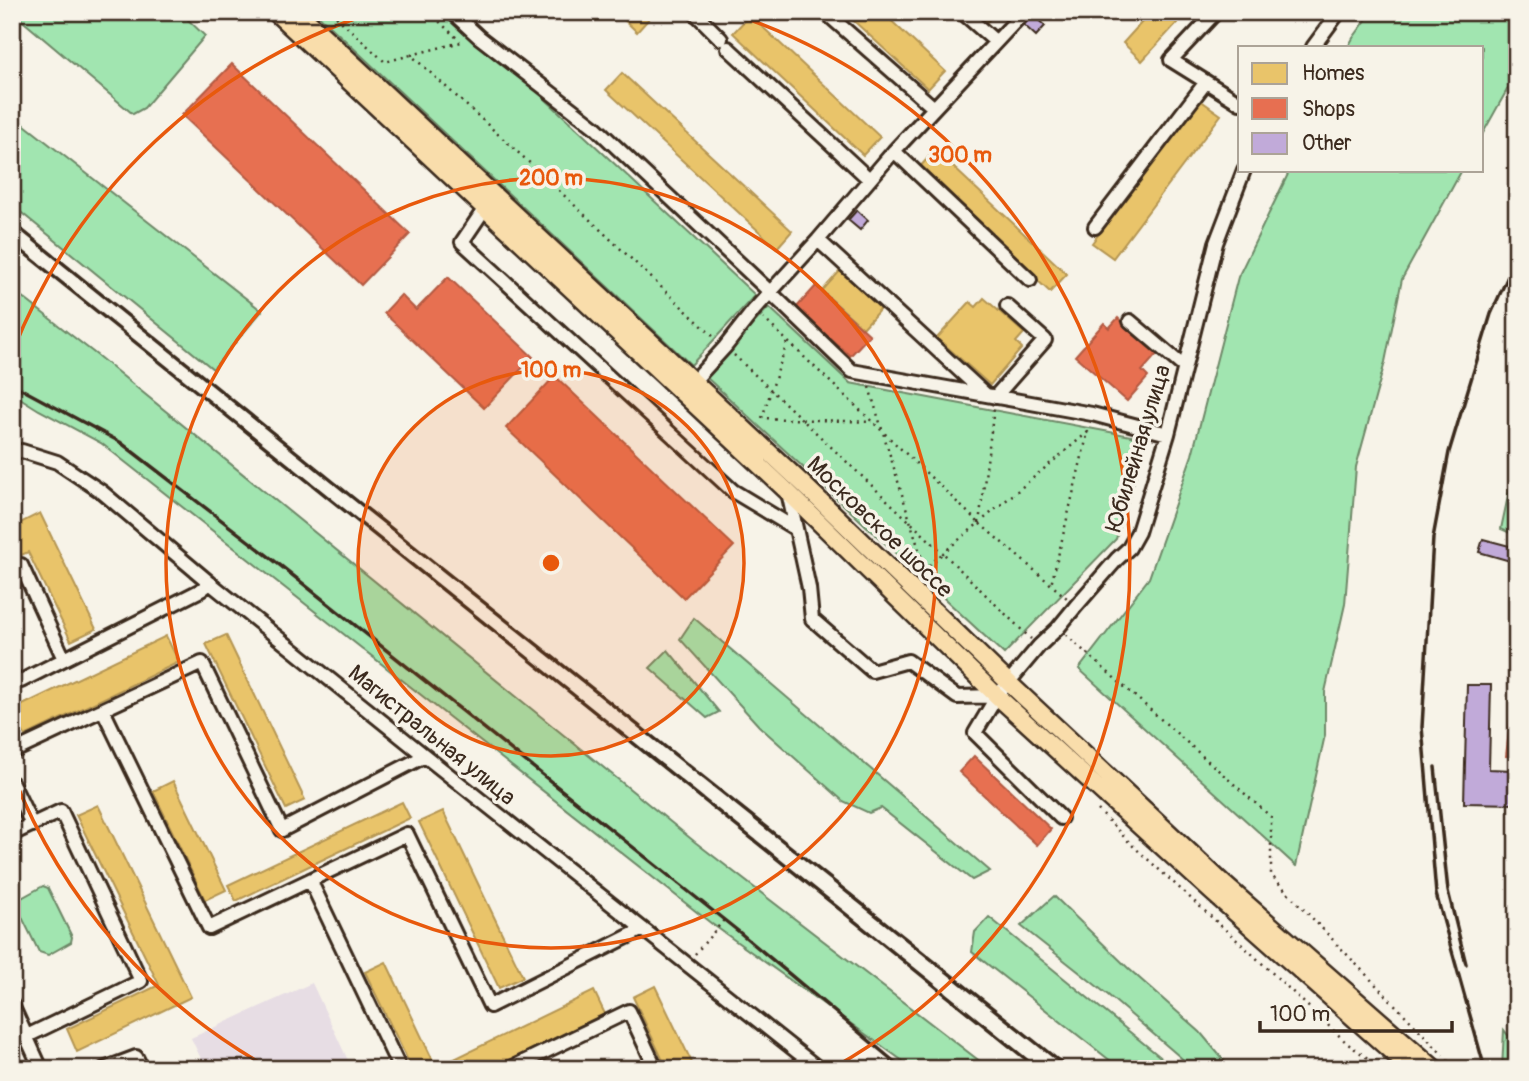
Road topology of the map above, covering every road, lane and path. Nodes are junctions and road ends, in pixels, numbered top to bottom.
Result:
1 (275, 12) edge
2 (298, 12) edge
3 (331, 12) edge
4 (429, 12) edge
5 (452, 12) edge
6 (694, 12) edge
7 (716, 12) edge
8 (825, 12) edge
9 (962, 12) edge
10 (1024, 12) edge
11 (1216, 12) edge
12 (1339, 12) edge
13 (706, 23) junction
14 (478, 37) junction
15 (461, 42) junction
16 (996, 42) junction
17 (1314, 46) edge
18 (411, 55) junction
19 (1206, 82) junction
20 (1238, 102) edge
21 (934, 108) junction
22 (894, 151) junction
23 (1243, 172) edge
24 (869, 179) junction
25 (485, 208) junction
26 (1095, 227) dead end
27 (818, 240) junction
28 (1030, 280) dead end
29 (771, 292) junction
30 (1007, 306) dead end
31 (754, 310) junction
32 (1130, 321) dead end
33 (788, 342) junction
34 (725, 347) junction
35 (1184, 367) junction
36 (865, 373) junction
37 (693, 382) junction
38 (771, 391) junction
39 (991, 396) junction
40 (802, 419) junction
41 (872, 422) junction
42 (882, 430) junction
43 (1168, 434) junction
44 (12, 452) edge
45 (788, 492) junction
46 (911, 522) junction
47 (979, 523) junction
48 (796, 529) junction
49 (943, 553) junction
50 (12, 569) edge
51 (210, 583) junction
52 (1051, 585) junction
53 (1076, 606) junction
54 (1058, 628) junction
55 (1039, 646) junction
56 (64, 659) junction
57 (20, 681) dead end
58 (1009, 683) junction
59 (997, 696) junction
60 (103, 710) junction
61 (12, 752) edge
62 (425, 757) junction
63 (12, 783) edge
64 (1099, 810) dead end
65 (1061, 818) dead end
66 (32, 825) junction
67 (12, 834) edge
68 (310, 880) junction
69 (724, 920) dead end
70 (643, 929) junction
71 (686, 965) junction
72 (12, 1005) edge
73 (25, 1037) junction
74 (537, 1055) junction
75 (41, 1069) edge
76 (104, 1069) edge
77 (142, 1069) edge
78 (400, 1069) edge
79 (509, 1069) edge
80 (543, 1069) edge
81 (656, 1069) edge
82 (819, 1069) edge
83 (1383, 1069) edge
84 (1411, 1069) edge
85 (1435, 1069) edge
86 (1453, 1069) edge

1 - 25 main road, Московское шоссе
2 - 37 main road, Московское шоссе
3 - 18 path
4 - 15 path
5 - 14 street
6 - 13 street
7 - 13 street
8 - 21 street
9 - 16 street
10 - 16 street
11 - 19 street
12 - 17 street
13 - 24 street
14 - 15 path
14 - 29 street
15 - 18 path
16 - 21 street
18 - 34 path
19 - 20 street
19 - 26 street
21 - 22 street
22 - 24 street
22 - 28 street
23 - 35 street, Юбилейная улица
24 - 27 street
25 - 45 main road, Московское шоссе
25 - 48 street
27 - 29 street
27 - 39 street
29 - 31 street
29 - 36 street
30 - 39 street
31 - 33 path
31 - 34 street
32 - 35 street
33 - 38 path
33 - 41 path
34 - 37 street
34 - 38 path
35 - 43 street, Юбилейная улица
36 - 39 street
36 - 42 path
37 - 58 main road, Московское шоссе
38 - 40 path
38 - 40 path
39 - 43 street
39 - 47 path
40 - 41 path
40 - 46 path
41 - 42 path
42 - 46 path
42 - 47 path
43 - 53 street, Юбилейная улица
44 - 51 street, Магистральная улица
45 - 48 street
45 - 59 main road, Московское шоссе
46 - 49 path
46 - 49 path
47 - 49 path
47 - 52 path
47 - 52 path
48 - 59 street
49 - 55 path
50 - 56 street
51 - 56 street
51 - 62 street, Магистральная улица
52 - 53 path
53 - 54 street, Юбилейная улица
54 - 55 street, Юбилейная улица
54 - 86 path
55 - 58 street, Юбилейная улица
56 - 57 street
58 - 59 street, Юбилейная улица
58 - 85 main road, Московское шоссе
59 - 65 street, Юбилейная улица
59 - 84 main road, Московское шоссе
60 - 61 street
60 - 62 street
60 - 68 street
62 - 70 street, Магистральная улица
63 - 66 street
64 - 83 path
66 - 67 street
66 - 73 street
68 - 70 street
68 - 78 street
69 - 71 path
70 - 71 street, Магистральная улица
71 - 82 street, Магистральная улица
72 - 73 street
73 - 75 street
74 - 79 street
74 - 80 street
74 - 81 street
76 - 77 street

